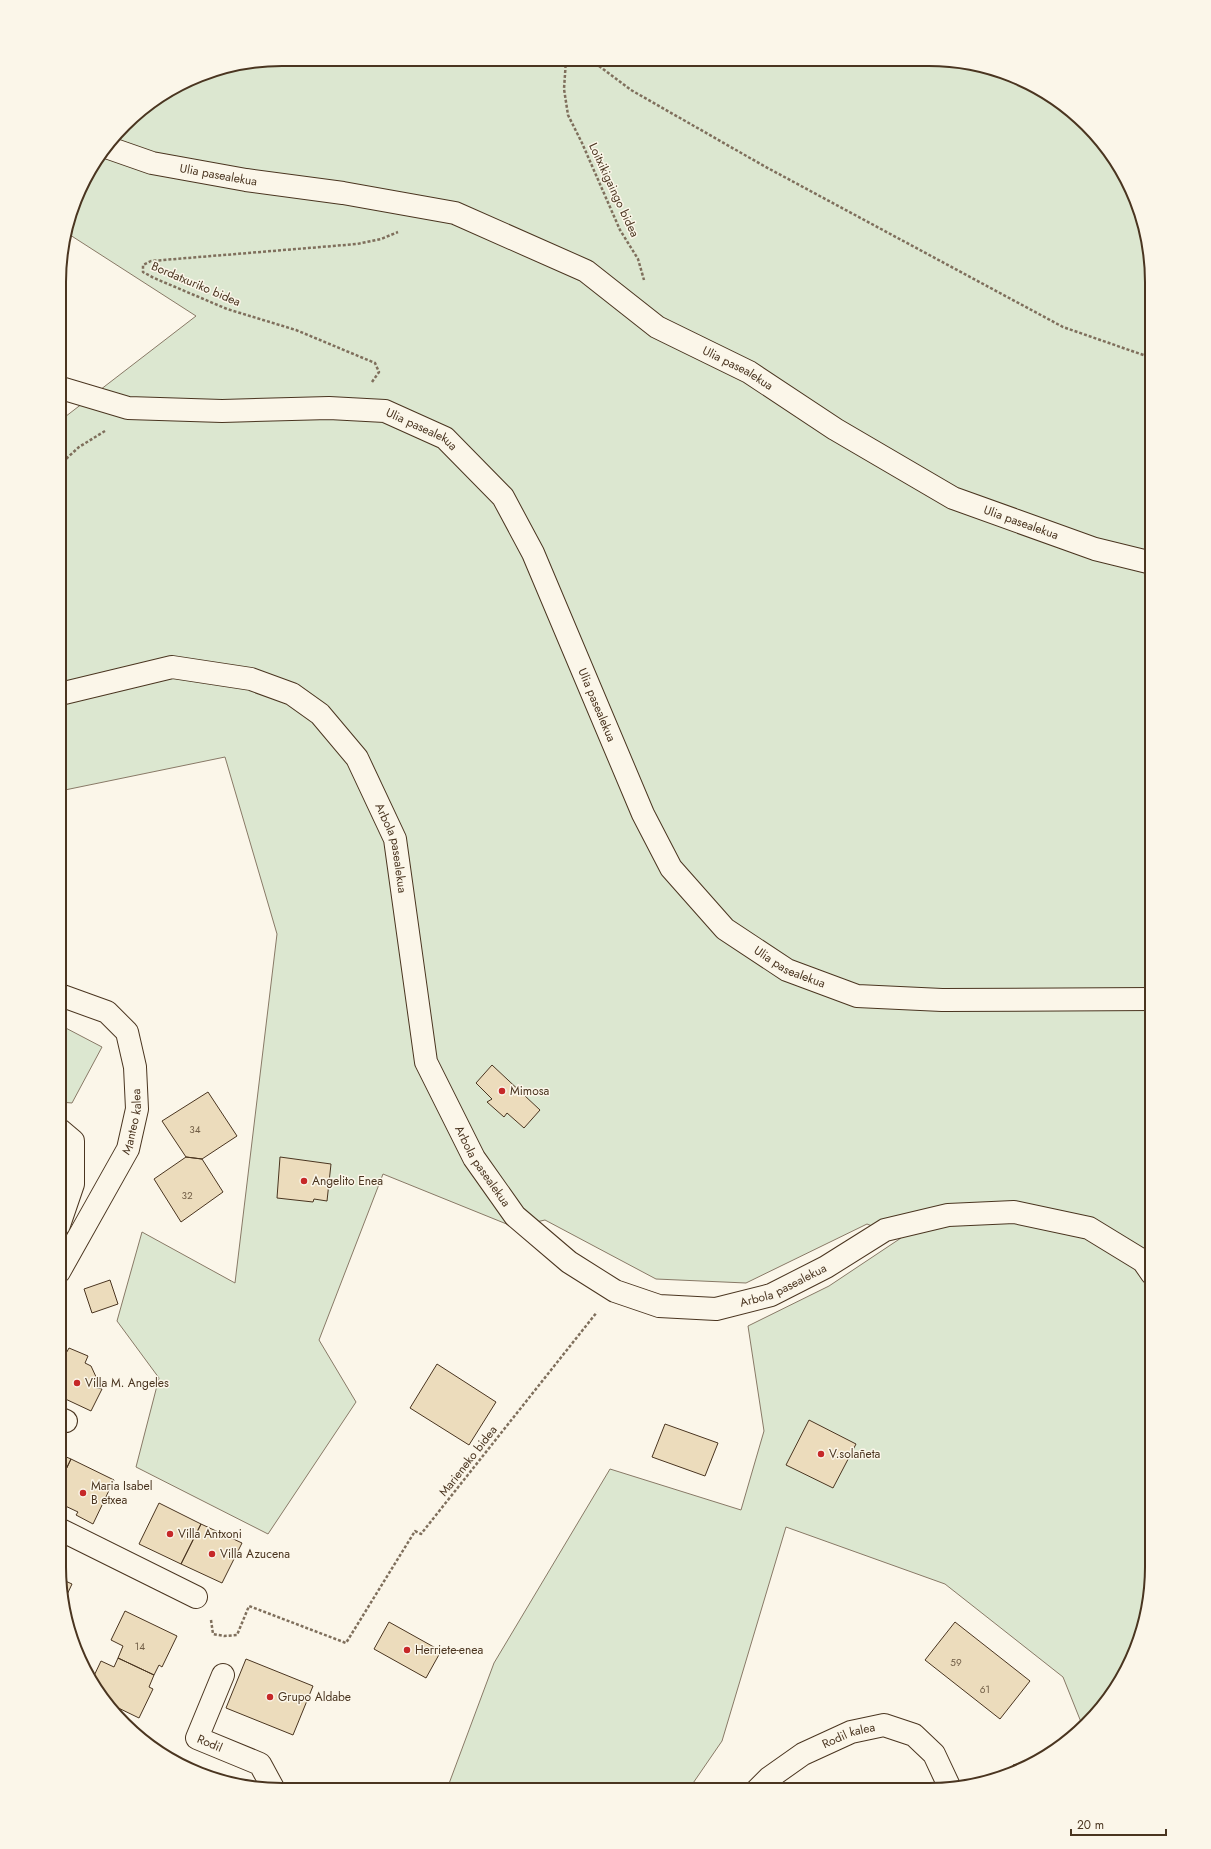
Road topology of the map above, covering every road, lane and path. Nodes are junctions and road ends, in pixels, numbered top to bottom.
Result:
1 (566, 66) edge
2 (598, 66) edge
3 (112, 149) edge
4 (402, 231) dead end
5 (644, 281) dead end
6 (1145, 355) edge
7 (366, 386) dead end
8 (66, 389) edge
9 (1145, 561) edge
10 (66, 693) edge
11 (66, 997) edge
12 (1145, 999) edge
13 (66, 1135) edge
14 (66, 1206) edge
15 (66, 1260) edge
16 (1145, 1264) edge
17 (615, 1291) junction
18 (66, 1532) edge
19 (196, 1597) joint
20 (223, 1675) dead end
21 (947, 1782) edge
22 (270, 1783) edge
23 (764, 1783) edge

1 - 5 path, Loitxikigaingo bidea
2 - 6 path
3 - 9 street, Ulia pasealekua
4 - 7 path, Bordatxuriko bidea
8 - 12 street, Ulia pasealekua
10 - 17 street, Arbola pasealekua
11 - 15 street, Manteo kalea
13 - 14 street
16 - 17 street, Arbola pasealekua
17 - 19 path, Marieneko bidea
18 - 19 street
20 - 22 street, Rodil
21 - 23 street, Rodil kalea

